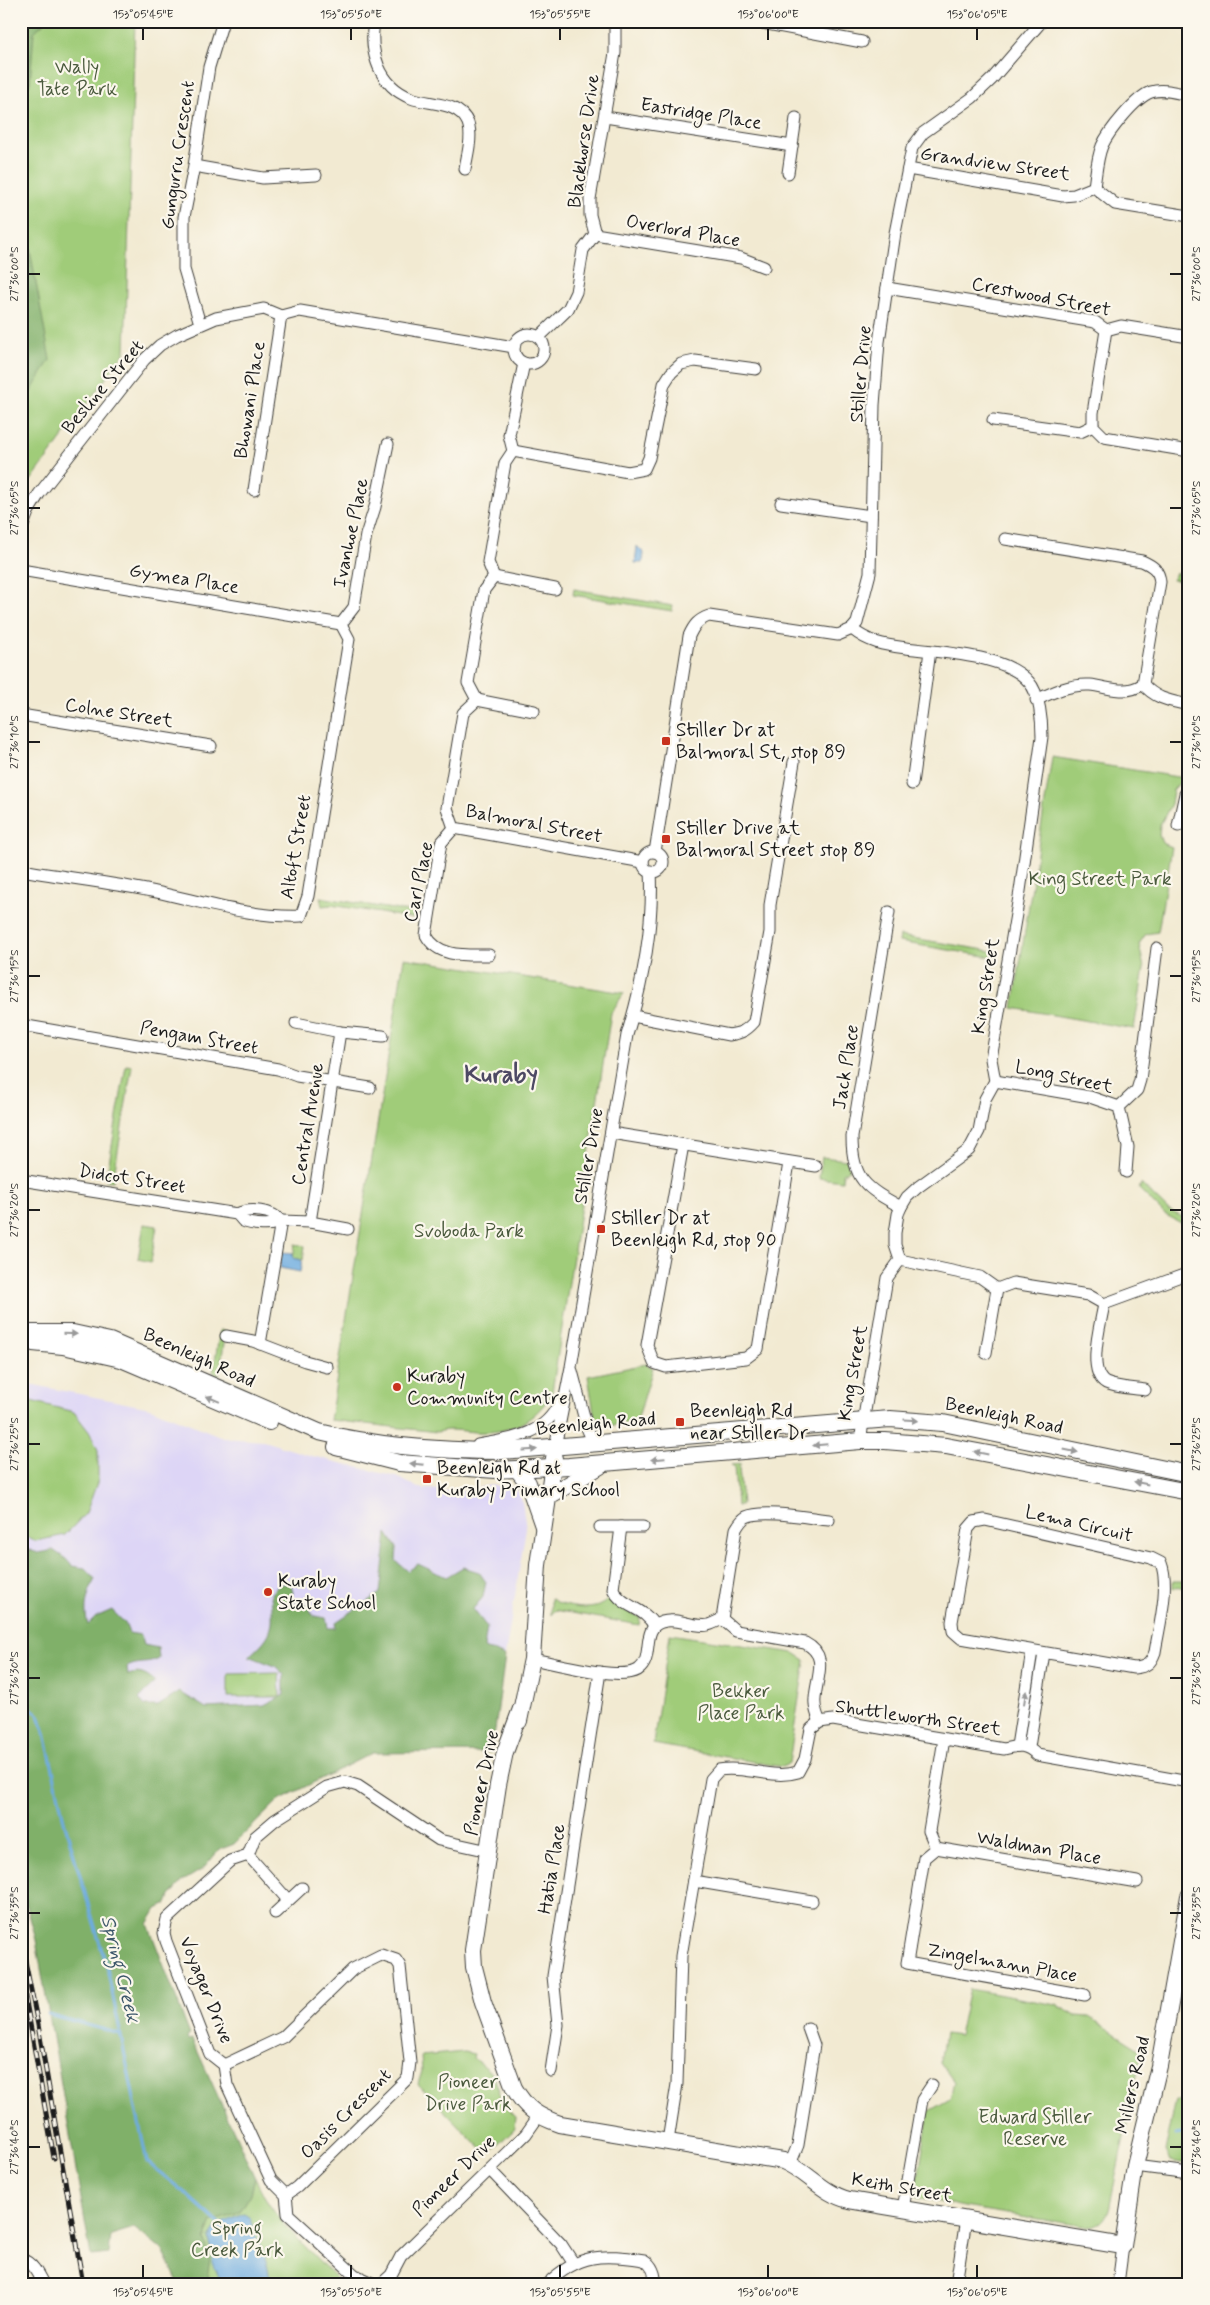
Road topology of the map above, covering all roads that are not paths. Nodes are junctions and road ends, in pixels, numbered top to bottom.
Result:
1 (223, 21) edge
2 (374, 21) edge
3 (615, 21) edge
4 (751, 21) edge
5 (1042, 21) edge
6 (862, 42) dead end
7 (1189, 95) edge
8 (605, 117) junction
9 (796, 118) dead end
10 (792, 146) junction
11 (194, 166) junction
12 (465, 169) dead end
13 (908, 169) junction
14 (788, 173) dead end
15 (316, 175) dead end
16 (1094, 187) junction
17 (1189, 216) edge
18 (595, 234) junction
19 (764, 268) dead end
20 (887, 288) junction
21 (281, 316) junction
22 (200, 324) junction
23 (1106, 330) junction
24 (539, 337) junction
25 (1189, 337) edge
26 (514, 347) junction
27 (524, 363) junction
28 (756, 369) dead end
29 (993, 420) dead end
30 (1093, 426) junction
31 (388, 444) dead end
32 (1189, 450) edge
33 (513, 452) junction
34 (254, 490) dead end
35 (781, 503) dead end
36 (871, 516) junction
37 (21, 531) edge
38 (1005, 540) dead end
39 (21, 570) edge
40 (494, 577) junction
41 (556, 589) dead end
42 (341, 624) junction
43 (852, 629) junction
44 (930, 651) junction
45 (1143, 684) junction
46 (477, 700) junction
47 (1036, 700) junction
48 (1189, 706) edge
49 (534, 711) dead end
50 (21, 715) edge
51 (211, 746) dead end
52 (794, 762) dead end
53 (912, 784) dead end
54 (1189, 788) edge
55 (1178, 826) dead end
56 (454, 828) junction
57 (655, 852) junction
58 (643, 862) junction
59 (21, 870) edge
60 (651, 871) junction
61 (889, 912) dead end
62 (1157, 948) dead end
63 (489, 955) dead end
64 (633, 1016) junction
65 (296, 1023) dead end
66 (21, 1025) edge
67 (340, 1032) junction
68 (382, 1036) dead end
69 (995, 1081) junction
70 (332, 1082) junction
71 (370, 1088) dead end
72 (1119, 1107) junction
73 (611, 1132) junction
74 (683, 1145) junction
75 (789, 1163) junction
76 (816, 1166) dead end
77 (1126, 1172) dead end
78 (21, 1180) edge
79 (901, 1206) junction
80 (281, 1221) junction
81 (310, 1222) junction
82 (348, 1229) dead end
83 (900, 1260) junction
84 (1189, 1273) edge
85 (997, 1289) junction
86 (1104, 1304) junction
87 (21, 1333) edge
88 (226, 1336) dead end
89 (21, 1343) edge
90 (260, 1344) junction
91 (986, 1353) dead end
92 (327, 1367) dead end
93 (571, 1367) junction
94 (568, 1380) junction
95 (1145, 1390) dead end
96 (863, 1419) junction
97 (860, 1442) junction
98 (594, 1444) junction
99 (555, 1447) junction
100 (446, 1451) junction
101 (604, 1463) junction
102 (553, 1468) junction
103 (517, 1469) junction
104 (1189, 1474) edge
105 (1189, 1492) edge
106 (550, 1496) junction
107 (829, 1520) dead end
108 (643, 1526) dead end
109 (600, 1527) dead end
110 (621, 1527) junction
111 (544, 1528) junction
112 (722, 1619) junction
113 (654, 1626) junction
114 (1032, 1651) junction
115 (1044, 1653) junction
116 (532, 1659) junction
117 (600, 1672) junction
118 (520, 1709) junction
119 (820, 1722) junction
120 (944, 1739) junction
121 (1023, 1746) junction
122 (1189, 1782) edge
123 (936, 1848) junction
124 (489, 1852) junction
125 (248, 1854) junction
126 (694, 1882) junction
127 (1137, 1882) dead end
128 (302, 1888) dead end
129 (1189, 1896) edge
130 (288, 1900) junction
131 (812, 1901) dead end
132 (276, 1913) dead end
133 (1185, 1937) edge
134 (478, 1985) junction
135 (1085, 1995) dead end
136 (808, 2028) dead end
137 (224, 2065) junction
138 (551, 2071) dead end
139 (932, 2085) dead end
140 (538, 2117) junction
141 (668, 2141) junction
142 (790, 2164) junction
143 (1135, 2166) junction
144 (490, 2170) junction
145 (1189, 2173) edge
146 (286, 2195) junction
147 (903, 2209) junction
148 (966, 2219) junction
149 (1123, 2246) junction
150 (21, 2259) edge
151 (574, 2264) junction
152 (43, 2284) edge
153 (375, 2284) edge
154 (380, 2284) edge
155 (547, 2284) edge
156 (655, 2284) edge
157 (956, 2284) edge
158 (1118, 2284) edge

1 - 11 street, Gungurru Crescent
2 - 12 street
3 - 8 street, Blackhorse Drive
4 - 6 street
5 - 13 street, Stiller Drive
7 - 16 street
8 - 10 street, Eastridge Place
8 - 18 street, Blackhorse Drive
9 - 10 street
10 - 14 street
11 - 15 street
11 - 22 street, Gungurru Crescent
13 - 16 street, Grandview Street
13 - 20 street, Stiller Drive
16 - 17 street, Grandview Street
18 - 19 street, Overlord Place
18 - 24 street, Blackhorse Drive
20 - 23 street, Crestwood Street
20 - 36 street, Stiller Drive
21 - 22 street, Besline Street
21 - 26 street, Besline Street
21 - 34 street, Bhowani Place
22 - 37 street, Besline Street
23 - 25 street, Crestwood Street
23 - 30 street
24 - 26 street
24 - 27 street
26 - 27 street
27 - 33 street
28 - 33 street
29 - 30 street
30 - 32 street
31 - 42 street, Ivanhoe Place
33 - 40 street
35 - 36 street
36 - 43 street, Stiller Drive
38 - 45 street
39 - 42 street, Gymea Place
40 - 41 street
40 - 46 street
42 - 59 street, Altoft Street
43 - 44 street, King Street
43 - 57 street
44 - 47 street, King Street
44 - 53 street
45 - 47 street
45 - 48 street
46 - 49 street
46 - 56 street, Balmoral Street
47 - 69 street, King Street
50 - 51 street, Colne Street
52 - 64 street
54 - 55 street
56 - 58 street, Balmoral Street
56 - 63 street, Carl Place
57 - 58 street
57 - 60 street
58 - 60 street
60 - 64 street, Stiller Drive
61 - 79 street, Jack Place
62 - 72 street
64 - 73 street, Stiller Drive
65 - 67 street
66 - 70 street, Pengam Street
67 - 68 street
67 - 70 street, Central Avenue
69 - 72 street, Long Street
69 - 79 street
70 - 71 street, Pengam Street
70 - 81 street, Central Avenue
72 - 77 street, Long Street
73 - 74 street
73 - 93 street, Stiller Drive
74 - 75 street
74 - 75 street
75 - 76 street
78 - 80 street, Didcot Street
79 - 83 street
80 - 81 street, Didcot Street
80 - 90 street
81 - 82 street, Didcot Street
83 - 85 street
83 - 96 street, King Street
84 - 86 street
85 - 86 street
85 - 91 street
86 - 95 street
87 -> 100 main road, Beenleigh Road
88 - 90 street
103 -> 89 main road, Beenleigh Road
90 - 92 street
93 - 94 street, Stiller Drive
93 - 98 street
94 - 99 street, Stiller Drive
94 - 100 street
96 - 97 street, King Street
96 - 98 main road, Beenleigh Road
96 -> 104 main road, Beenleigh Road
97 -> 101 main road, Beenleigh Road
105 -> 97 main road, Beenleigh Road
98 - 99 main road, Beenleigh Road
100 -> 99 main road, Beenleigh Road
99 - 102 main road, Pioneer Drive
101 - 102 main road, Beenleigh Road
101 - 106 main road
102 - 103 main road, Beenleigh Road
102 - 106 main road, Pioneer Drive
103 - 111 main road
106 - 111 main road, Pioneer Drive
107 - 112 street
108 - 110 street
109 - 110 street
110 - 113 street
111 - 116 main road, Pioneer Drive
112 - 113 street
112 - 119 street
113 - 117 street
114 - 115 street, Lema Circuit
114 - 115 street, Lema Circuit
121 -> 114 street
115 - 121 street
116 - 117 street
116 - 118 main road, Pioneer Drive
117 - 138 street, Hatia Place
118 - 124 main road, Pioneer Drive
118 - 134 main road, Pioneer Drive
119 - 120 street, Shuttleworth Street
119 - 126 street, Shuttleworth Street
120 - 121 street, Shuttleworth Street
120 - 123 street
121 - 122 street, Shuttleworth Street
123 - 127 street, Waldman Place
123 - 135 street, Zingelmann Place
124 - 125 street
124 - 134 main road, Pioneer Drive
125 - 130 street
125 - 137 street, Voyager Drive
126 - 131 street
126 - 141 street, Shuttleworth Street
128 - 130 street
129 - 133 main road, Millers Road
130 - 132 street
133 - 143 main road, Millers Road
134 - 140 main road, Pioneer Drive
136 - 142 street
137 - 146 street, Voyager Drive
137 - 146 street, Oasis Crescent
139 - 147 street
140 - 141 main road, Keith Street
140 - 144 street, Pioneer Drive
141 - 142 main road, Keith Street
142 - 147 main road, Keith Street
143 - 145 street
143 - 149 main road, Millers Road
144 - 151 street
144 - 154 street, Pioneer Drive
146 - 153 street, Voyager Drive
147 - 148 main road, Keith Street
148 - 149 main road, Keith Street
148 - 157 street
149 - 158 street, Millers Road
150 - 152 street
151 - 155 street
151 - 156 street

